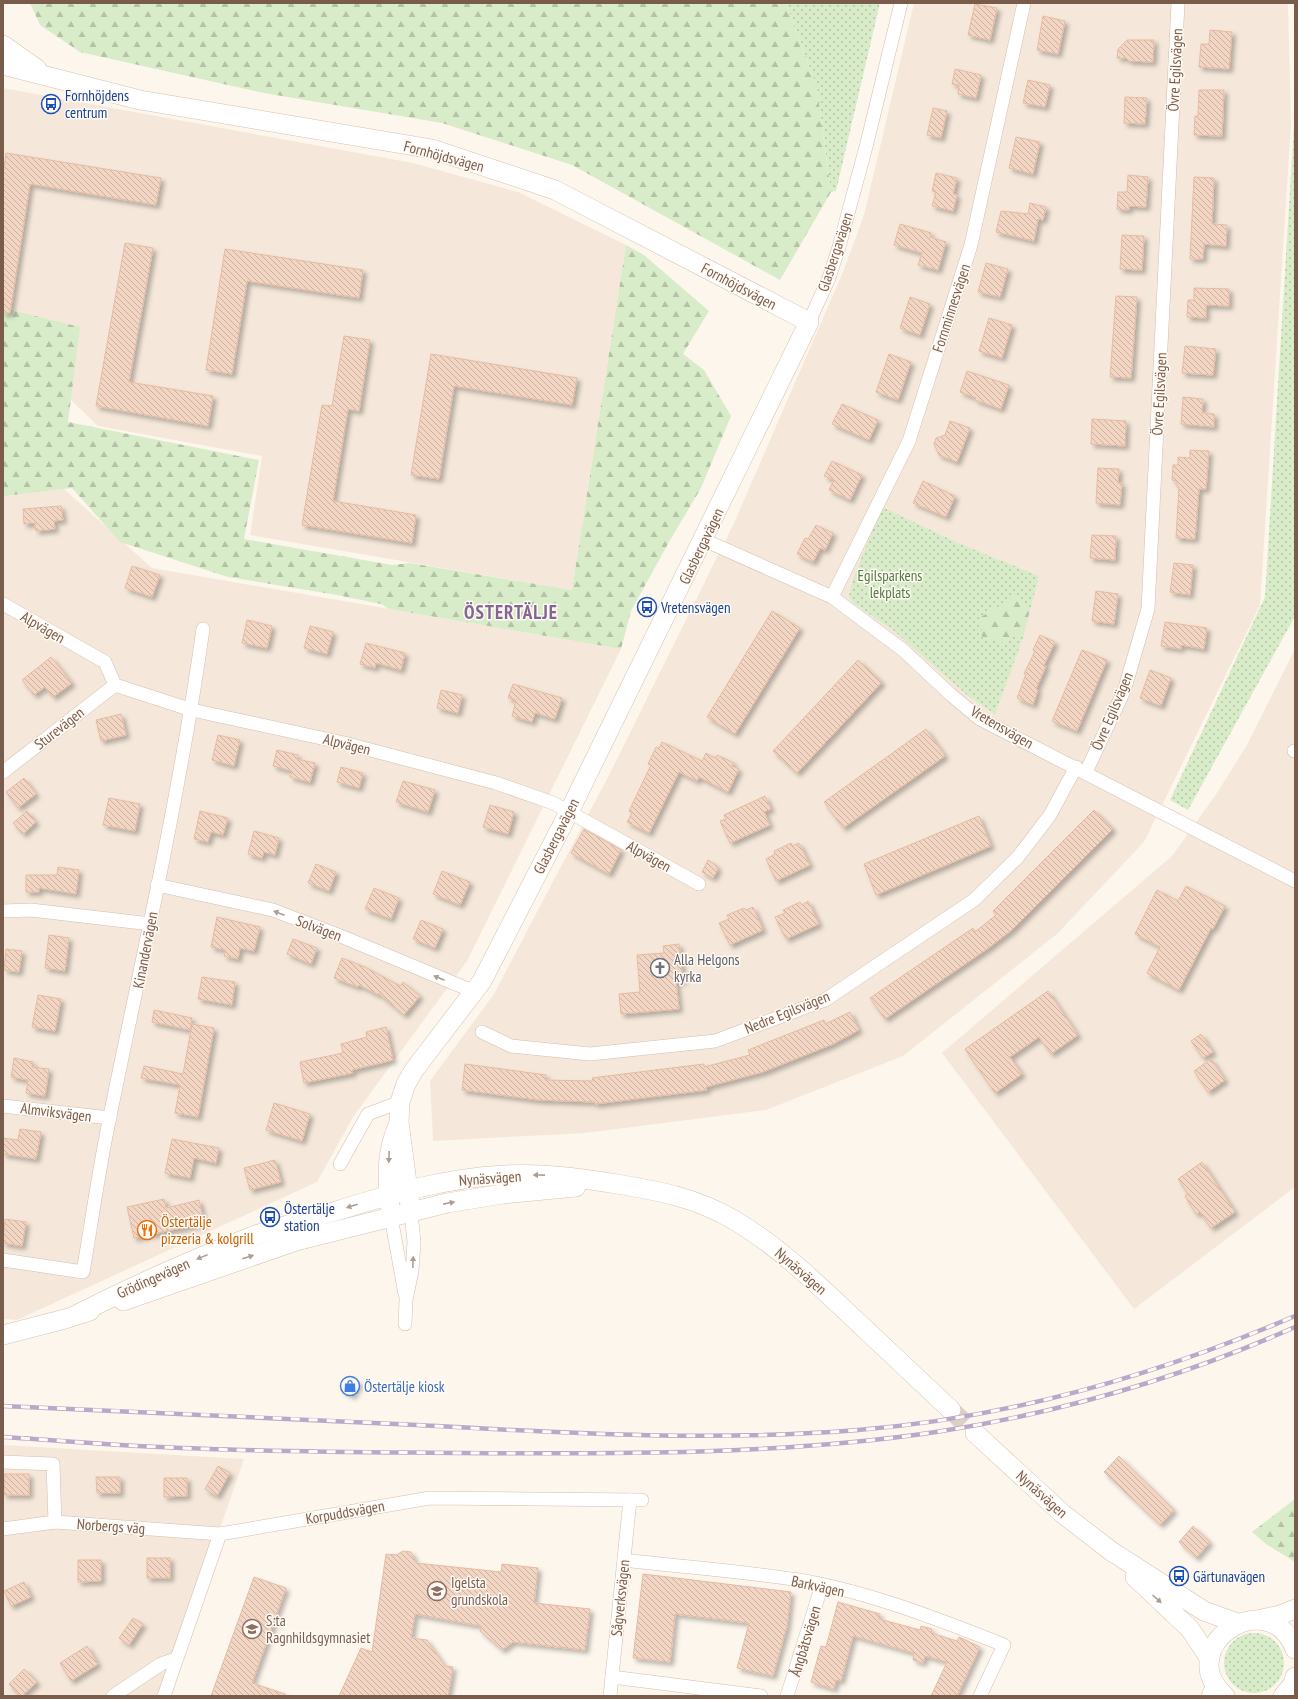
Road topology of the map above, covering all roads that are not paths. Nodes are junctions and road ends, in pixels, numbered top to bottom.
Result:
1 (901, 3) edge
2 (1024, 3) edge
3 (1178, 3) edge
4 (3, 45) edge
5 (3, 65) edge
6 (49, 77) junction
7 (810, 322) junction
8 (704, 540) junction
9 (832, 597) junction
10 (3, 604) edge
11 (203, 629) dead end
12 (115, 685) junction
13 (192, 710) junction
14 (1081, 770) junction
15 (3, 772) edge
16 (569, 812) junction
17 (1295, 880) edge
18 (699, 884) dead end
19 (157, 885) junction
20 (3, 910) edge
21 (151, 924) junction
22 (475, 992) junction
23 (482, 1032) dead end
24 (400, 1102) junction
25 (3, 1106) edge
26 (110, 1118) junction
27 (399, 1122) junction
28 (340, 1164) dead end
29 (620, 1184) junction
30 (409, 1189) junction
31 (389, 1194) junction
32 (412, 1213) junction
33 (391, 1218) junction
34 (3, 1260) edge
35 (406, 1300) junction
36 (78, 1314) junction
37 (405, 1324) dead end
38 (3, 1335) edge
39 (951, 1410) tunnel mouth
40 (975, 1433) tunnel mouth
41 (3, 1462) edge
42 (636, 1500) joint
43 (55, 1522) junction
44 (3, 1529) edge
45 (220, 1534) junction
46 (1111, 1551) junction
47 (624, 1560) junction
48 (822, 1585) junction
49 (1295, 1609) edge
50 (1257, 1620) junction
51 (1237, 1623) junction
52 (1295, 1648) edge
53 (175, 1660) junction
54 (1210, 1660) junction
55 (612, 1677) junction
56 (1215, 1691) edge
57 (113, 1696) edge
58 (164, 1696) edge
59 (610, 1696) edge
60 (761, 1696) edge
61 (787, 1696) edge
62 (980, 1696) edge

1 - 7 street, Glasbergavägen
2 - 9 street, Fornminnesvägen
3 - 14 street, Övre Egilsvägen
4 - 6 street, Fornhöjdsvägen
5 - 6 street, Fornhöjdsvägen
6 - 7 street, Fornhöjdsvägen
7 - 8 street, Glasbergavägen
8 - 9 street, Vretensvägen
8 - 16 street, Glasbergavägen
9 - 14 street, Vretensvägen
10 - 12 street, Alpvägen
11 - 13 street, Kinandervägen
12 - 13 street, Alpvägen
12 - 15 street, Sturevägen
13 - 16 street, Alpvägen
13 - 19 street, Kinandervägen
14 - 17 street, Vretensvägen
14 - 23 street, Nedre Egilsvägen
16 - 18 street, Alpvägen
16 - 22 street, Glasbergavägen
19 - 21 street, Kinandervägen
22 -> 19 street, Solvägen
20 - 21 street
21 - 26 street, Kinandervägen
22 - 24 street, Glasbergavägen
24 - 27 street, Glasbergavägen
24 - 28 street
25 - 26 street, Almviksvägen
26 - 34 street, Kinandervägen
27 - 30 street, Glasbergavägen
27 -> 31 street, Glasbergavägen
29 -> 30 street, Nynäsvägen
32 -> 29 street, Nynäsvägen
29 - 39 street, Nynäsvägen
30 - 31 street, Nynäsvägen
30 - 32 street, Glasbergavägen
31 - 33 street, Glasbergavägen
31 -> 36 street, Grödingevägen
32 - 33 street, Nynäsvägen
35 -> 32 street
33 - 35 street
36 -> 33 street, Grödingevägen
35 - 37 street
36 - 38 street, Grödingevägen
40 - 46 street, Nynäsvägen
41 - 43 street
42 - 45 street, Korpuddsvägen
42 - 47 street, Sågverksvägen
43 - 44 street, Norbergs väg
43 - 45 street, Norbergs väg
45 - 53 street
46 - 51 street, Nynäsvägen
46 -> 54 street, Nynäsvägen
47 - 48 street, Barkvägen
47 - 55 street, Sågverksvägen
48 - 61 street, Ångbåtsvägen
48 - 62 street, Barkvägen
49 - 50 street
50 - 51 street
50 - 52 street
51 - 54 street
53 - 57 street
53 - 58 street
54 - 56 street
55 - 59 street, Sågverksvägen
55 - 60 street

